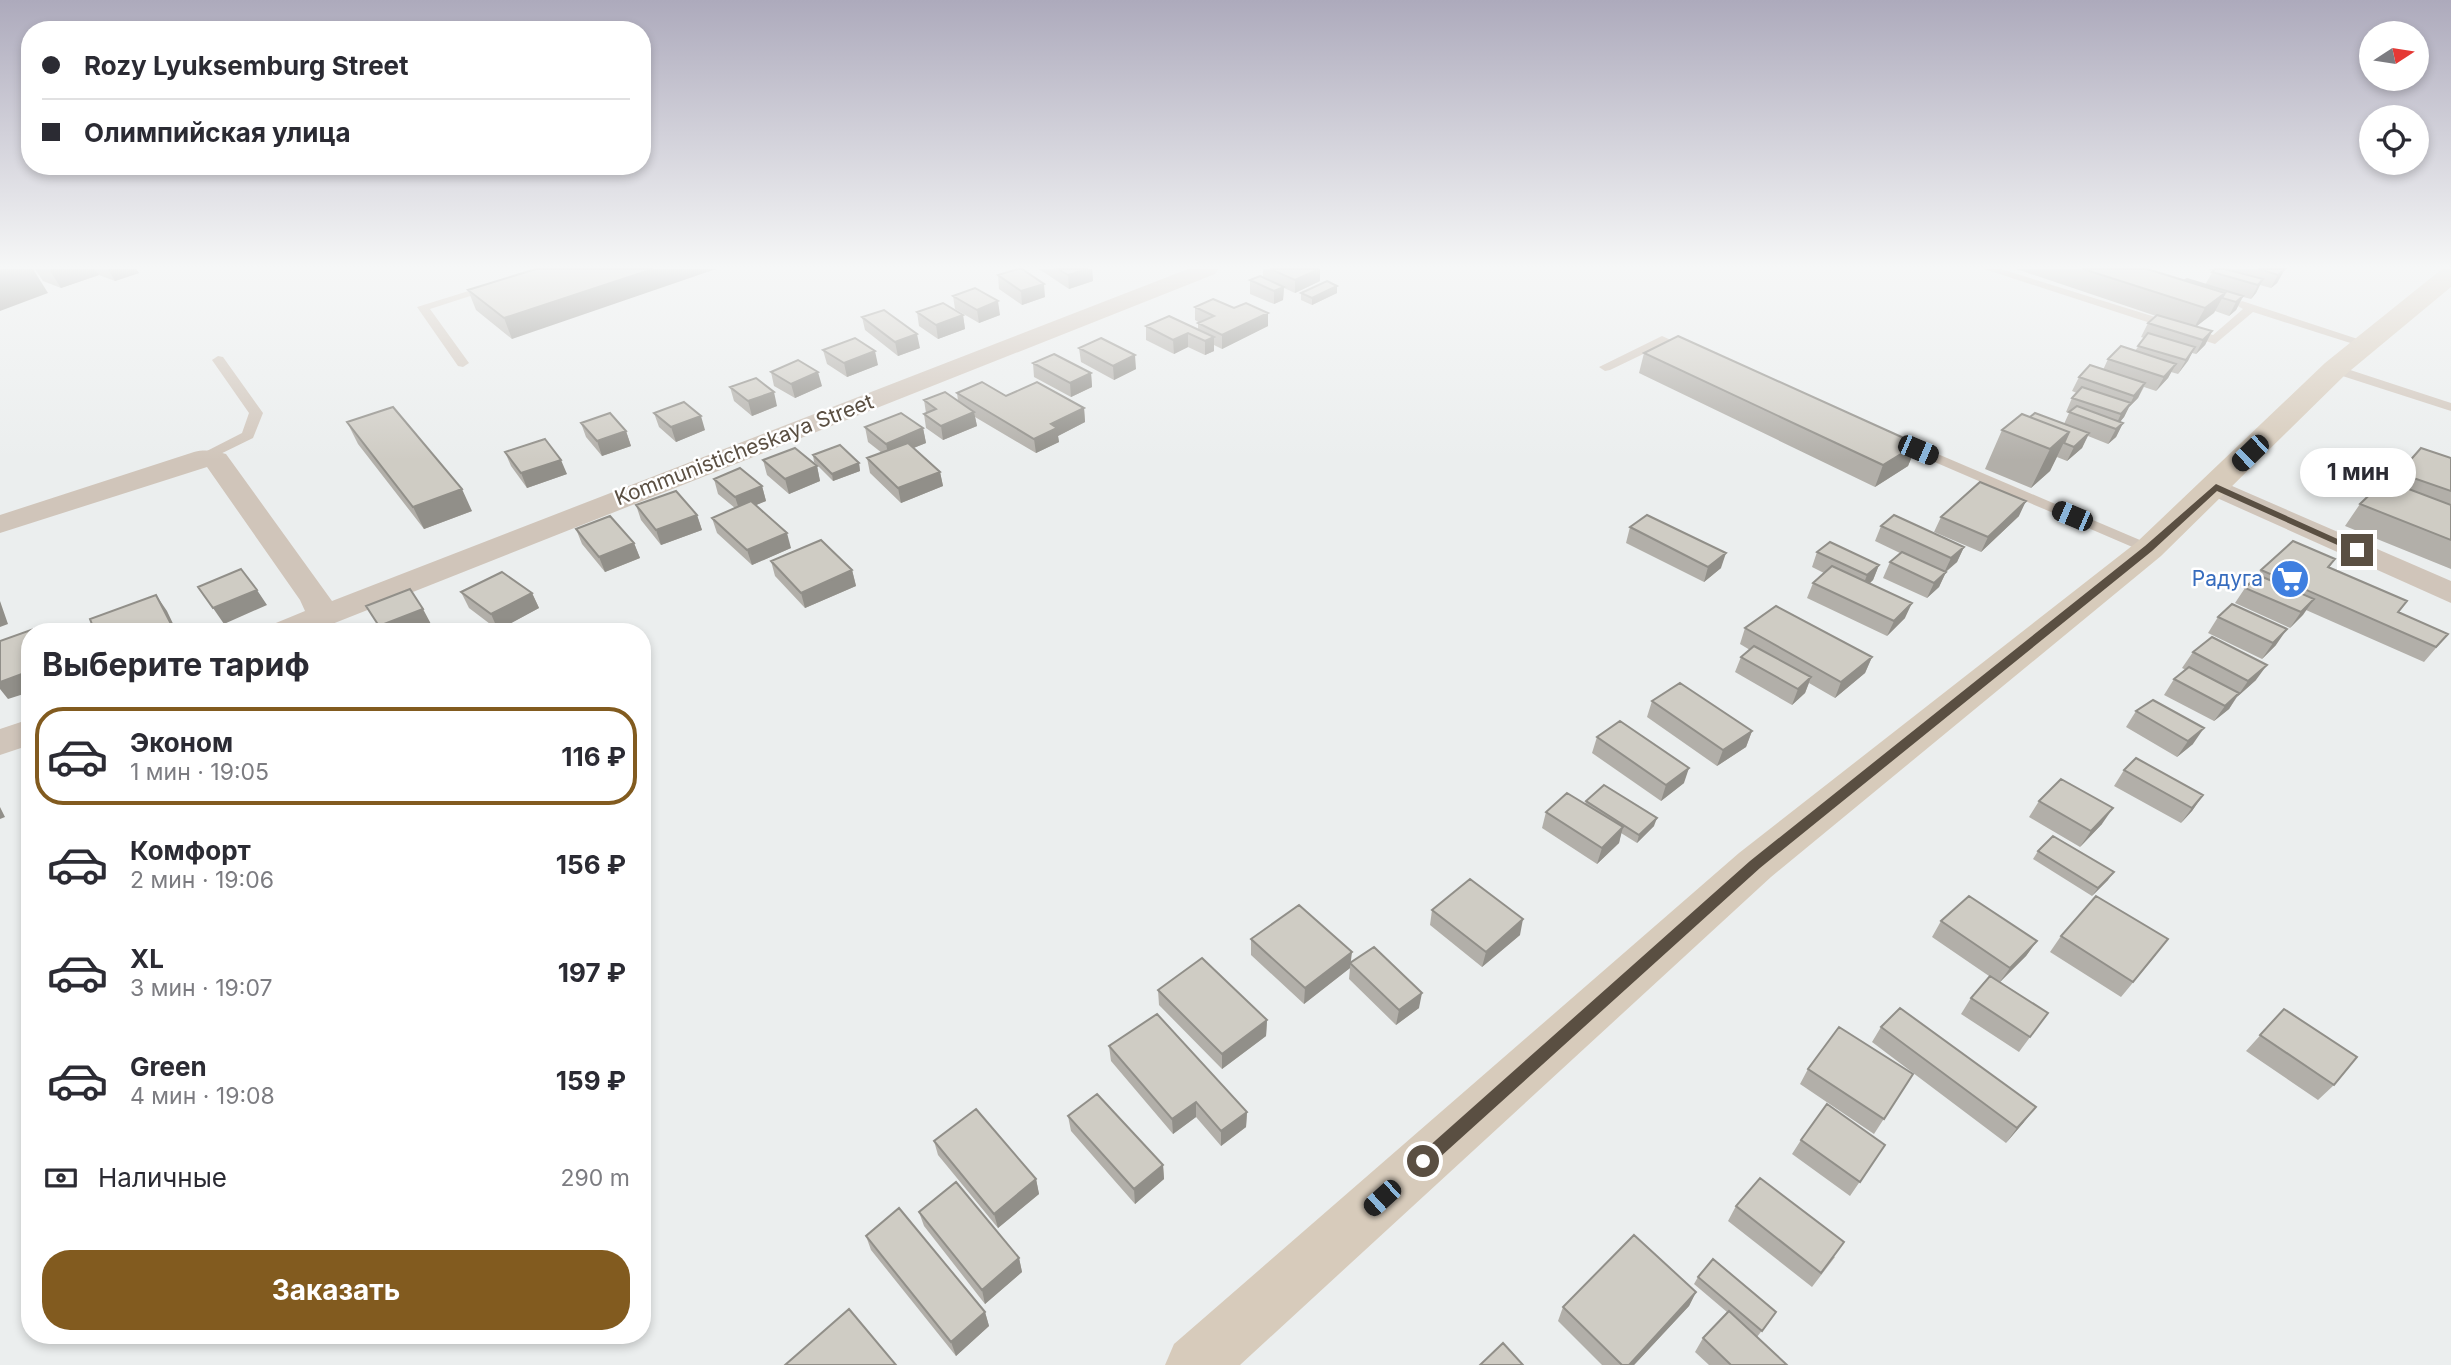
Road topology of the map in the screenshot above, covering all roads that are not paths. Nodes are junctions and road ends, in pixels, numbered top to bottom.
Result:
1 (441, 333) edge
2 (1045, 333) edge
3 (2193, 333) edge
4 (2224, 333) edge
5 (2302, 333) edge
6 (2379, 333) edge
7 (1701, 356) edge
8 (2351, 356) junction
9 (218, 360) dead end
10 (463, 363) dead end
11 (1605, 367) dead end
12 (2451, 407) edge
13 (1880, 433) edge
14 (204, 458) junction
15 (2216, 487) junction
16 (0, 524) edge
17 (2149, 549) junction
18 (2451, 593) edge
19 (323, 616) junction
20 (305, 623) edge
21 (21, 735) edge
22 (0, 743) edge
23 (1195, 1365) edge

1 - 10 lane
2 - 19 street, Kommunisticheskaya Street
3 - 4 lane
5 - 8 lane
6 - 8 street
7 - 11 lane
8 - 12 lane
8 - 15 street
9 - 14 lane
13 - 17 lane
14 - 16 street
14 - 19 street
15 - 17 street
15 - 18 street
17 - 23 street
19 - 20 street, Kommunisticheskaya Street
21 - 22 street

